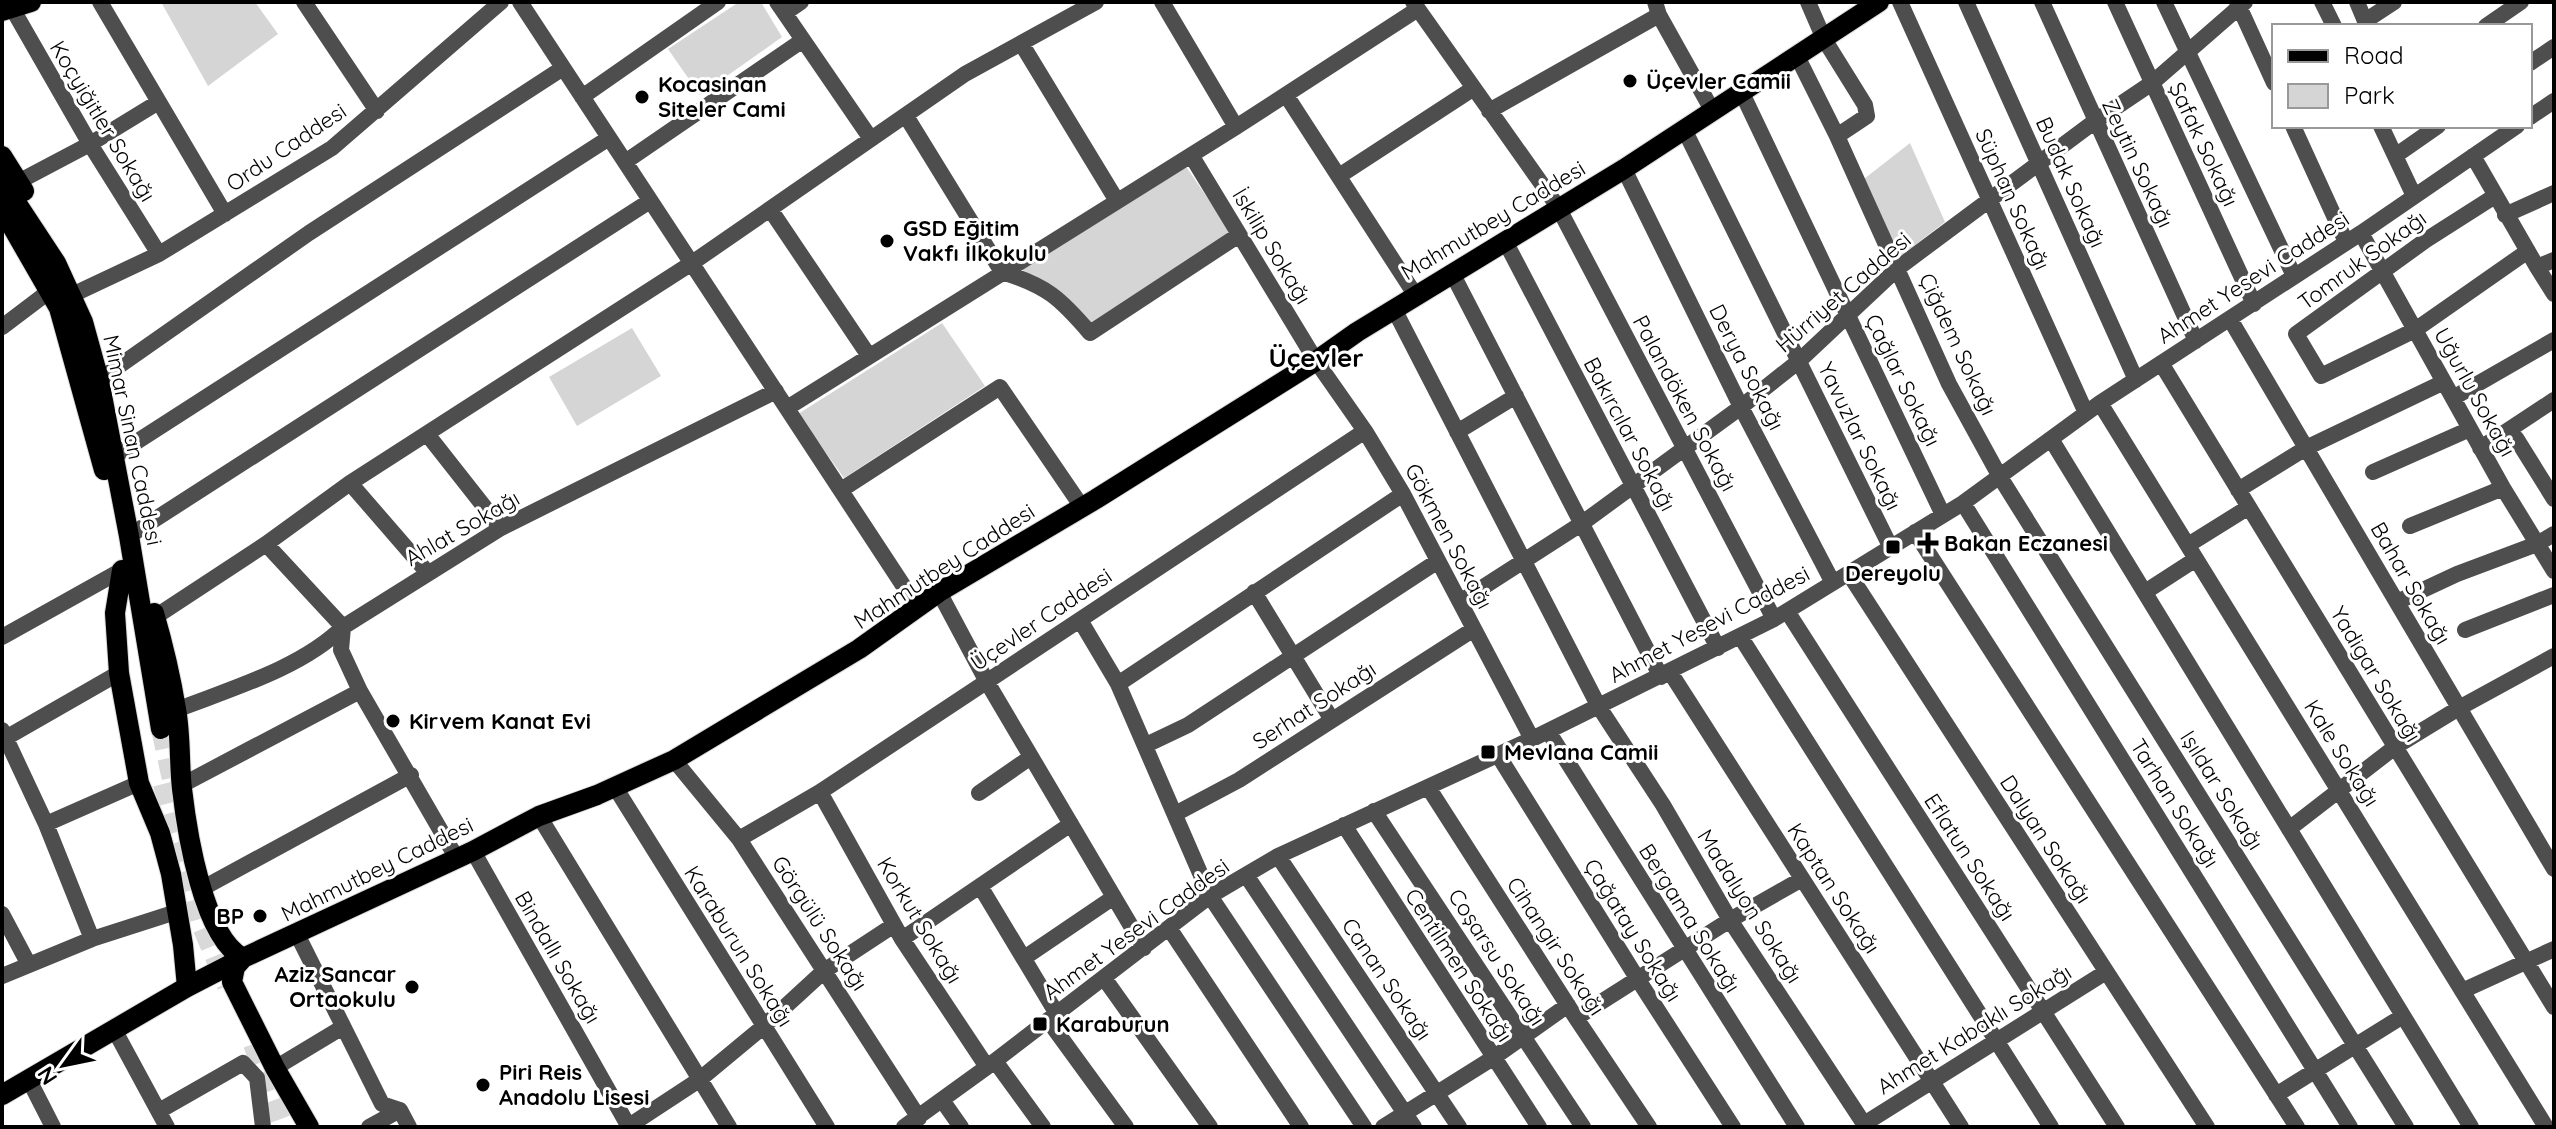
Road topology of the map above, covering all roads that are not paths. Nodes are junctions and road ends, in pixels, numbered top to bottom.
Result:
1 (100, 2) edge
2 (304, 2) edge
3 (501, 2) edge
4 (520, 2) edge
5 (718, 2) edge
6 (801, 2) edge
7 (1096, 2) edge
8 (1162, 2) edge
9 (1808, 2) edge
10 (1900, 2) edge
11 (1966, 2) edge
12 (2042, 2) edge
13 (2115, 2) edge
14 (2164, 2) edge
15 (2322, 2) edge
16 (2357, 2) edge
17 (2394, 2) edge
18 (2521, 2) edge
19 (1876, 4) edge
20 (2241, 4) edge
21 (1416, 6) edge
22 (15, 7) edge
23 (781, 8) edge
24 (1657, 9) edge
25 (2333, 24) edge
26 (2366, 24) edge
27 (2489, 24) edge
28 (1824, 39) junction
29 (803, 40) junction
30 (1021, 43) junction
31 (2554, 47) edge
32 (2188, 51) junction
33 (1797, 56) junction
34 (2532, 62) edge
35 (563, 68) junction
36 (2272, 78) edge
37 (2152, 83) junction
38 (1474, 88) junction
39 (1741, 91) junction
40 (1286, 95) junction
41 (582, 97) junction
42 (157, 103) junction
43 (2553, 105) edge
44 (1712, 110) junction
45 (377, 111) junction
46 (1489, 111) junction
47 (906, 116) junction
48 (2532, 116) edge
49 (2094, 122) junction
50 (1236, 127) junction
51 (2294, 128) edge
52 (2382, 128) edge
53 (2435, 128) edge
54 (2514, 128) edge
55 (1684, 129) junction
56 (1837, 136) junction
57 (609, 138) junction
58 (871, 139) junction
59 (90, 144) junction
60 (1191, 155) junction
61 (2, 156) edge
62 (2395, 156) junction
63 (2473, 156) junction
64 (625, 162) junction
65 (2039, 164) junction
66 (1624, 169) junction
67 (1339, 176) junction
68 (8, 181) edge
69 (2554, 193) edge
70 (2414, 196) junction
71 (2495, 196) junction
72 (1989, 199) junction
73 (650, 201) junction
74 (1117, 201) junction
75 (1558, 207) junction
76 (2, 209) edge
77 (770, 209) junction
78 (225, 214) junction
79 (2505, 215) junction
80 (2, 233) edge
81 (1239, 235) junction
82 (2353, 238) junction
83 (1505, 241) junction
84 (2528, 251) junction
85 (159, 254) junction
86 (2554, 260) edge
87 (692, 263) junction
88 (47, 266) junction
89 (2537, 267) junction
90 (1898, 268) junction
91 (1002, 272) junction
92 (2382, 272) junction
93 (1452, 273) junction
94 (2294, 276) junction
95 (51, 290) junction
96 (2554, 294) edge
97 (72, 295) junction
98 (1416, 296) junction
99 (2254, 304) junction
100 (1394, 309) junction
101 (1848, 315) junction
102 (2230, 319) junction
103 (2, 327) edge
104 (2415, 330) junction
105 (2554, 340) edge
106 (2196, 341) junction
107 (869, 356) junction
108 (1316, 361) junction
109 (1799, 361) junction
110 (2161, 363) junction
111 (99, 380) junction
112 (2136, 380) junction
113 (2444, 382) junction
114 (776, 391) junction
115 (1516, 396) junction
116 (2453, 398) junction
117 (2554, 400) edge
118 (2100, 403) junction
119 (1741, 407) junction
120 (787, 408) junction
121 (2086, 413) junction
122 (2470, 429) junction
123 (1365, 431) junction
124 (1457, 432) junction
125 (427, 434) junction
126 (2501, 435) junction
127 (2051, 439) junction
128 (2306, 448) junction
129 (2480, 448) junction
130 (1684, 449) junction
131 (113, 457) junction
132 (2373, 472) dead end
133 (2000, 477) junction
134 (350, 483) junction
135 (1633, 488) junction
136 (2503, 488) junction
137 (841, 490) junction
138 (2238, 490) junction
139 (1403, 494) junction
140 (2554, 499) edge
141 (1963, 503) junction
142 (1082, 507) junction
143 (2249, 507) junction
144 (1943, 515) junction
145 (1581, 524) junction
146 (2410, 526) dead end
147 (501, 528) junction
148 (1915, 532) junction
149 (2554, 534) edge
150 (129, 536) junction
151 (266, 544) junction
152 (2537, 544) junction
153 (1891, 548) junction
154 (2192, 552) junction
155 (1438, 561) junction
156 (1524, 562) junction
157 (122, 570) junction
158 (2554, 571) edge
159 (428, 573) junction
160 (1849, 574) junction
161 (1833, 583) junction
162 (939, 592) junction
163 (1254, 592) junction
164 (2145, 592) junction
165 (2554, 595) edge
166 (1460, 602) junction
167 (2397, 602) junction
168 (918, 608) junction
169 (1780, 615) junction
170 (155, 617) junction
171 (1080, 620) junction
172 (343, 627) junction
173 (1474, 629) junction
174 (2465, 630) dead end
175 (1740, 636) junction
176 (2, 637) edge
177 (1718, 648) junction
178 (1293, 656) junction
179 (2554, 656) edge
180 (119, 673) junction
181 (1666, 675) junction
182 (987, 682) junction
183 (1118, 684) junction
184 (360, 691) junction
185 (1599, 707) junction
186 (2459, 708) junction
187 (176, 710) junction
188 (1332, 720) junction
189 (1548, 731) junction
190 (3, 736) edge
191 (1532, 739) junction
192 (1146, 745) junction
193 (2395, 747) junction
194 (1498, 755) junction
195 (1031, 757) junction
196 (674, 760) junction
197 (411, 775) junction
198 (139, 783) junction
199 (182, 785) junction
200 (615, 787) junction
201 (1428, 787) junction
202 (820, 792) junction
203 (2340, 792) junction
204 (979, 793) dead end
205 (1374, 811) junction
206 (1175, 814) junction
207 (539, 816) junction
208 (46, 824) junction
209 (1071, 824) junction
210 (1344, 825) junction
211 (2289, 829) junction
212 (739, 839) junction
213 (464, 854) junction
214 (1278, 856) junction
215 (2552, 862) edge
216 (1246, 875) junction
217 (1802, 879) junction
218 (980, 886) junction
219 (203, 888) junction
220 (1210, 896) junction
221 (1114, 897) junction
222 (176, 912) junction
223 (2, 914) edge
224 (209, 914) junction
225 (1730, 920) junction
226 (1169, 928) junction
227 (6, 932) edge
228 (898, 932) junction
229 (297, 934) junction
230 (92, 939) junction
231 (1144, 948) junction
232 (1683, 949) junction
233 (2554, 949) edge
234 (243, 958) junction
235 (1024, 958) junction
236 (2527, 962) junction
237 (28, 963) junction
238 (824, 971) junction
239 (2106, 972) junction
240 (2, 976) edge
241 (1104, 978) junction
242 (1637, 978) junction
243 (187, 987) junction
244 (2462, 991) junction
245 (2554, 1007) edge
246 (1572, 1011) junction
247 (2043, 1012) junction
248 (2403, 1016) junction
249 (1053, 1017) junction
250 (343, 1027) junction
251 (763, 1027) junction
252 (115, 1031) junction
253 (1523, 1038) junction
254 (1998, 1040) junction
255 (2357, 1046) junction
256 (1493, 1058) junction
257 (991, 1064) junction
258 (275, 1068) junction
259 (2316, 1072) junction
260 (28, 1078) junction
261 (699, 1080) junction
262 (1932, 1082) junction
263 (3, 1094) edge
264 (1437, 1094) junction
265 (2276, 1095) junction
266 (942, 1100) junction
267 (400, 1110) junction
268 (159, 1111) junction
269 (1409, 1120) edge
270 (912, 1122) edge
271 (629, 1126) edge
272 (1865, 1126) edge
273 (53, 1127) edge
274 (167, 1127) edge
275 (263, 1127) edge
276 (309, 1127) edge
277 (369, 1127) edge
278 (409, 1127) edge
279 (729, 1127) edge
280 (827, 1127) edge
281 (961, 1127) edge
282 (1043, 1127) edge
283 (1126, 1127) edge
284 (1210, 1127) edge
285 (1301, 1127) edge
286 (1364, 1127) edge
287 (1383, 1127) edge
288 (1459, 1127) edge
289 (1539, 1127) edge
290 (1583, 1127) edge
291 (1649, 1127) edge
292 (1733, 1127) edge
293 (1797, 1127) edge
294 (1961, 1127) edge
295 (2051, 1127) edge
296 (2117, 1127) edge
297 (2207, 1127) edge
298 (2297, 1127) edge
299 (2350, 1127) edge
300 (2406, 1127) edge
301 (2471, 1127) edge
302 (2546, 1127) edge

1 - 42 street
2 - 45 street
3 - 45 street, Ordu Caddesi
4 - 35 street
5 - 41 street
6 - 23 street
7 - 30 street
8 - 50 street
9 - 28 street
10 - 72 street, Süphan Sokağı
11 - 65 street, Budak Sokağı
12 - 49 street, Zeytin Sokağı
13 - 37 street, Şafak Sokağı
14 - 32 street
15 - 25 street
16 - 26 street
17 - 26 street
18 - 27 street
19 - 28 main road, Mahmutbey Caddesi
20 - 32 street, Hürriyet Caddesi
20 - 36 street
21 - 38 street, Palandöken Sokağı
21 - 40 street
22 - 59 street, Koçyiğitler Sokağı
23 - 29 street
24 - 44 street
24 - 46 street
28 - 33 main road, Mahmutbey Caddesi
28 - 56 street
29 - 58 street
29 - 64 street
30 - 47 street
30 - 74 street
31 - 34 street
32 - 37 street, Hürriyet Caddesi
32 - 94 street
33 - 39 main road, Mahmutbey Caddesi
33 - 56 street, Çiğdem Sokağı
35 - 41 street
35 - 111 street
37 - 49 street, Hürriyet Caddesi
37 - 99 street, Şafak Sokağı
38 - 46 street, Palandöken Sokağı
38 - 67 street
39 - 44 main road, Mahmutbey Caddesi
39 - 101 street, Çağlar Sokağı
40 - 50 street
40 - 67 street
41 - 57 street
42 - 59 street
42 - 78 street
43 - 48 street
44 - 55 main road, Mahmutbey Caddesi
45 - 78 street, Ordu Caddesi
46 - 75 street, Palandöken Sokağı
47 - 58 street
47 - 91 street
49 - 65 street, Hürriyet Caddesi
49 - 106 street, Zeytin Sokağı
50 - 60 street
51 - 82 street, Uğurlu Sokağı
52 - 62 street
53 - 62 street
54 - 63 street, Ahmet Yesevi Caddesi
55 - 66 main road, Mahmutbey Caddesi
55 - 109 street, Yavuzlar Sokağı
56 - 90 street, Çiğdem Sokağı
57 - 64 street
57 - 131 street
58 - 77 street
59 - 68 street
59 - 85 street, Koçyiğitler Sokağı
60 - 74 street
60 - 81 street, İskilip Sokağı
61 - 68 main road
62 - 70 street
63 - 70 street, Ahmet Yesevi Caddesi
63 - 71 street
64 - 73 street
65 - 72 street, Hürriyet Caddesi
65 - 112 street, Budak Sokağı
66 - 75 main road, Mahmutbey Caddesi
66 - 119 street, Derya Sokağı
67 - 98 street
68 - 88 main road
69 - 79 street
70 - 82 street, Ahmet Yesevi Caddesi
71 - 79 street
71 - 92 street, Tomruk Sokağı
72 - 90 street, Hürriyet Caddesi
72 - 121 street, Süphan Sokağı
73 - 87 street
73 - 150 street
74 - 91 street
75 - 83 main road, Mahmutbey Caddesi
75 - 130 street, Palandöken Sokağı
76 - 88 main road, Mimar Sinan Caddesi
77 - 87 street
77 - 107 street
78 - 85 street, Ordu Caddesi
79 - 84 street
80 - 88 main road
81 - 91 street
81 - 108 street, İskilip Sokağı
82 - 92 street, Uğurlu Sokağı
82 - 94 street, Ahmet Yesevi Caddesi
83 - 93 main road, Mahmutbey Caddesi
83 - 135 street, Bakırcılar Sokağı
84 - 89 street
84 - 104 street
85 - 97 street, Ordu Caddesi
86 - 89 street
87 - 114 street
87 - 125 street
88 - 95 main road, Mimar Sinan Caddesi
88 - 97 main road, Mimar Sinan Caddesi
89 - 96 street
90 - 101 street, Hürriyet Caddesi
90 - 133 street, Çiğdem Sokağı
91 - 107 street
92 - 104 street, Uğurlu Sokağı
92 - 104 street, Tomruk Sokağı
93 - 98 main road, Mahmutbey Caddesi
93 - 115 street, Kaptan Sokağı
94 - 99 street, Ahmet Yesevi Caddesi
95 - 103 street
95 - 157 main road, Mimar Sinan Caddesi
97 - 111 main road, Mimar Sinan Caddesi
98 - 100 main road, Mahmutbey Caddesi
99 - 102 street, Ahmet Yesevi Caddesi
100 - 108 main road, Mahmutbey Caddesi
100 - 124 street, Madalyon Sokağı
101 - 109 street, Hürriyet Caddesi
101 - 144 street, Çağlar Sokağı
102 - 106 street, Ahmet Yesevi Caddesi
102 - 128 street, Bahar Sokağı
104 - 113 street, Uğurlu Sokağı
105 - 116 street
106 - 110 street, Ahmet Yesevi Caddesi
107 - 120 street
108 - 123 street, Gökmen Sokağı
108 - 142 main road, Mahmutbey Caddesi
109 - 119 street, Hürriyet Caddesi
109 - 153 street, Yavuzlar Sokağı
110 - 112 street, Ahmet Yesevi Caddesi
110 - 138 street, Yadigar Sokağı
111 - 131 main road, Mimar Sinan Caddesi
112 - 118 street, Ahmet Yesevi Caddesi
113 - 116 street, Uğurlu Sokağı
113 - 128 street
114 - 120 street
114 - 147 street, Ahlat Sokağı
115 - 124 street
115 - 145 street, Kaptan Sokağı
116 - 122 street, Uğurlu Sokağı
117 - 126 street
118 - 121 street, Ahmet Yesevi Caddesi
118 - 154 street, Kale Sokağı
119 - 130 street, Hürriyet Caddesi
119 - 161 street, Derya Sokağı
120 - 137 street
121 - 127 street, Ahmet Yesevi Caddesi
122 - 129 street, Uğurlu Sokağı
122 - 132 street
123 - 139 street, Gökmen Sokağı
123 - 171 street, Üçevler Caddesi
124 - 156 street, Madalyon Sokağı
125 - 134 street
125 - 147 street
126 - 129 street
126 - 140 street
127 - 133 street, Ahmet Yesevi Caddesi
127 - 164 street
128 - 138 street
128 - 167 street, Bahar Sokağı
129 - 136 street, Uğurlu Sokağı
130 - 135 street, Hürriyet Caddesi
130 - 169 street, Palandöken Sokağı
131 - 150 main road, Mimar Sinan Caddesi
133 - 141 street, Ahmet Yesevi Caddesi
133 - 255 street, Işıldar Sokağı
134 - 151 street
134 - 159 street
135 - 145 street, Hürriyet Caddesi
135 - 177 street, Bakırcılar Sokağı
136 - 146 street
136 - 152 street, Uğurlu Sokağı
137 - 142 street
137 - 168 street
138 - 143 street, Yadigar Sokağı
139 - 155 street, Gökmen Sokağı
139 - 163 street
141 - 144 street, Ahmet Yesevi Caddesi
141 - 259 street, Tarhan Sokağı
142 - 162 main road, Mahmutbey Caddesi
143 - 154 street
143 - 193 street, Yadigar Sokağı
144 - 148 street, Ahmet Yesevi Caddesi
145 - 156 street, Hürriyet Caddesi
145 - 181 street, Kaptan Sokağı
147 - 159 street, Ahlat Sokağı
148 - 153 street, Ahmet Yesevi Caddesi
148 - 265 street
149 - 152 street
150 - 157 main road, Mimar Sinan Caddesi
150 - 170 main road
151 - 170 street
151 - 172 street
152 - 158 street, Uğurlu Sokağı
152 - 167 street
153 - 160 street, Ahmet Yesevi Caddesi
154 - 164 street
154 - 203 street, Kale Sokağı
155 - 166 street, Gökmen Sokağı
155 - 178 street
156 - 166 street, Hürriyet Caddesi
156 - 185 street, Madalyon Sokağı
157 - 176 street
157 - 180 main road
159 - 172 street, Ahlat Sokağı
160 - 161 street, Ahmet Yesevi Caddesi
160 - 239 street, Dalyan Sokağı
161 - 169 street, Ahmet Yesevi Caddesi
162 - 168 main road, Mahmutbey Caddesi
162 - 182 street
163 - 178 street
163 - 183 street
164 - 211 street
165 - 174 street
166 - 173 street, Gökmen Sokağı
167 - 186 street, Bahar Sokağı
168 - 196 main road, Mahmutbey Caddesi
169 - 175 street, Ahmet Yesevi Caddesi
169 - 247 street, Eflatun Sokağı
170 - 187 main road
171 - 182 street, Üçevler Caddesi
171 - 183 street
172 - 184 street, Bindallı Sokağı
172 - 187 street, Ahlat Sokağı
173 - 188 street, Serhat Sokağı
173 - 191 street, Gökmen Sokağı
175 - 177 street, Ahmet Yesevi Caddesi
175 - 254 street
177 - 181 street, Ahmet Yesevi Caddesi
178 - 188 street
178 - 192 street
179 - 186 street
180 - 190 street
180 - 198 main road
181 - 185 street, Ahmet Yesevi Caddesi
181 - 217 street, Kaptan Sokağı
182 - 195 street
182 - 202 street, Üçevler Caddesi
183 - 192 street
184 - 197 street, Bindallı Sokağı
184 - 199 street
185 - 189 street, Ahmet Yesevi Caddesi
185 - 225 street, Madalyon Sokağı
186 - 193 street
186 - 215 street, Bahar Sokağı
187 - 199 main road
188 - 206 street, Serhat Sokağı
189 - 191 street, Ahmet Yesevi Caddesi
189 - 232 street, Bergama Sokağı
190 - 208 street
191 - 194 street, Ahmet Yesevi Caddesi
192 - 206 street
193 - 203 street
193 - 236 street, Yadigar Sokağı
194 - 201 street, Ahmet Yesevi Caddesi
194 - 242 street, Çağatay Sokağı
195 - 204 street
195 - 209 street
196 - 200 main road, Mahmutbey Caddesi
196 - 212 street, Görgülü Sokağı
197 - 213 street, Bindallı Sokağı
197 - 219 street
198 - 208 street
198 - 222 main road
199 - 219 main road
200 - 207 main road, Mahmutbey Caddesi
200 - 251 street, Karaburun Sokağı
201 - 205 street, Ahmet Yesevi Caddesi
201 - 246 street, Cihangir Sokağı
202 - 212 street, Üçevler Caddesi
202 - 228 street, Korkut Sokağı
203 - 211 street
203 - 244 street, Kale Sokağı
205 - 210 street, Ahmet Yesevi Caddesi
205 - 253 street, Coşarsu Sokağı
206 - 220 street
207 - 213 main road, Mahmutbey Caddesi
207 - 261 street
208 - 230 street
209 - 218 street
209 - 221 street
210 - 214 street, Ahmet Yesevi Caddesi
210 - 256 street, Centilmen Sokağı
211 - 248 street
212 - 238 street, Görgülü Sokağı
213 - 229 main road, Mahmutbey Caddesi
213 - 271 street, Bindallı Sokağı
214 - 216 street, Ahmet Yesevi Caddesi
214 - 264 street, Canan Sokağı
216 - 220 street, Ahmet Yesevi Caddesi
216 - 269 street
217 - 225 street
217 - 262 street, Kaptan Sokağı
218 - 228 street
218 - 235 street
219 - 224 main road
220 - 226 street, Ahmet Yesevi Caddesi
220 - 286 street
221 - 231 street
221 - 235 street
222 - 224 main road
222 - 230 street
222 - 243 main road
223 - 227 street
224 - 234 main road
225 - 232 street
225 - 272 street, Madalyon Sokağı
226 - 231 street, Ahmet Yesevi Caddesi
226 - 285 street
227 - 237 street
228 - 238 street
228 - 257 street, Korkut Sokağı
229 - 234 main road, Mahmutbey Caddesi
229 - 250 street
230 - 237 street
231 - 241 street, Ahmet Yesevi Caddesi
232 - 242 street
232 - 293 street, Bergama Sokağı
233 - 236 street
234 - 243 main road, Mahmutbey Caddesi
234 - 258 main road
235 - 249 street
236 - 244 street
236 - 245 street, Yadigar Sokağı
237 - 240 street
238 - 251 street
238 - 270 street, Görgülü Sokağı
239 - 247 street, Ahmet Kabaklı Sokağı
239 - 297 street, Dalyan Sokağı
241 - 249 street, Ahmet Yesevi Caddesi
241 - 284 street
242 - 246 street
242 - 292 street, Çağatay Sokağı
243 - 252 main road, Mahmutbey Caddesi
244 - 302 street, Kale Sokağı
246 - 253 street
246 - 291 street, Cihangir Sokağı
247 - 254 street, Ahmet Kabaklı Sokağı
247 - 296 street, Eflatun Sokağı
248 - 255 street
248 - 301 street
249 - 257 street, Ahmet Yesevi Caddesi
249 - 283 street
250 - 258 street
250 - 267 street
251 - 261 street
251 - 280 street, Karaburun Sokağı
252 - 260 main road, Mahmutbey Caddesi
252 - 268 street
253 - 256 street
253 - 290 street, Coşarsu Sokağı
254 - 262 street, Ahmet Kabaklı Sokağı
254 - 295 street
255 - 259 street
255 - 300 street, Işıldar Sokağı
256 - 264 street
256 - 289 street, Centilmen Sokağı
257 - 266 street, Ahmet Yesevi Caddesi
257 - 282 street, Korkut Sokağı
258 - 276 main road
259 - 265 street
259 - 299 street, Tarhan Sokağı
260 - 263 main road, Mahmutbey Caddesi
260 - 273 street
261 - 271 street
261 - 279 street
262 - 272 street, Ahmet Kabaklı Sokağı
262 - 294 street, Kaptan Sokağı
264 - 269 street
264 - 288 street, Canan Sokağı
265 - 298 street
266 - 270 street, Ahmet Yesevi Caddesi
266 - 281 street
267 - 277 street
267 - 278 street
268 - 274 street
268 - 275 street
269 - 287 street

